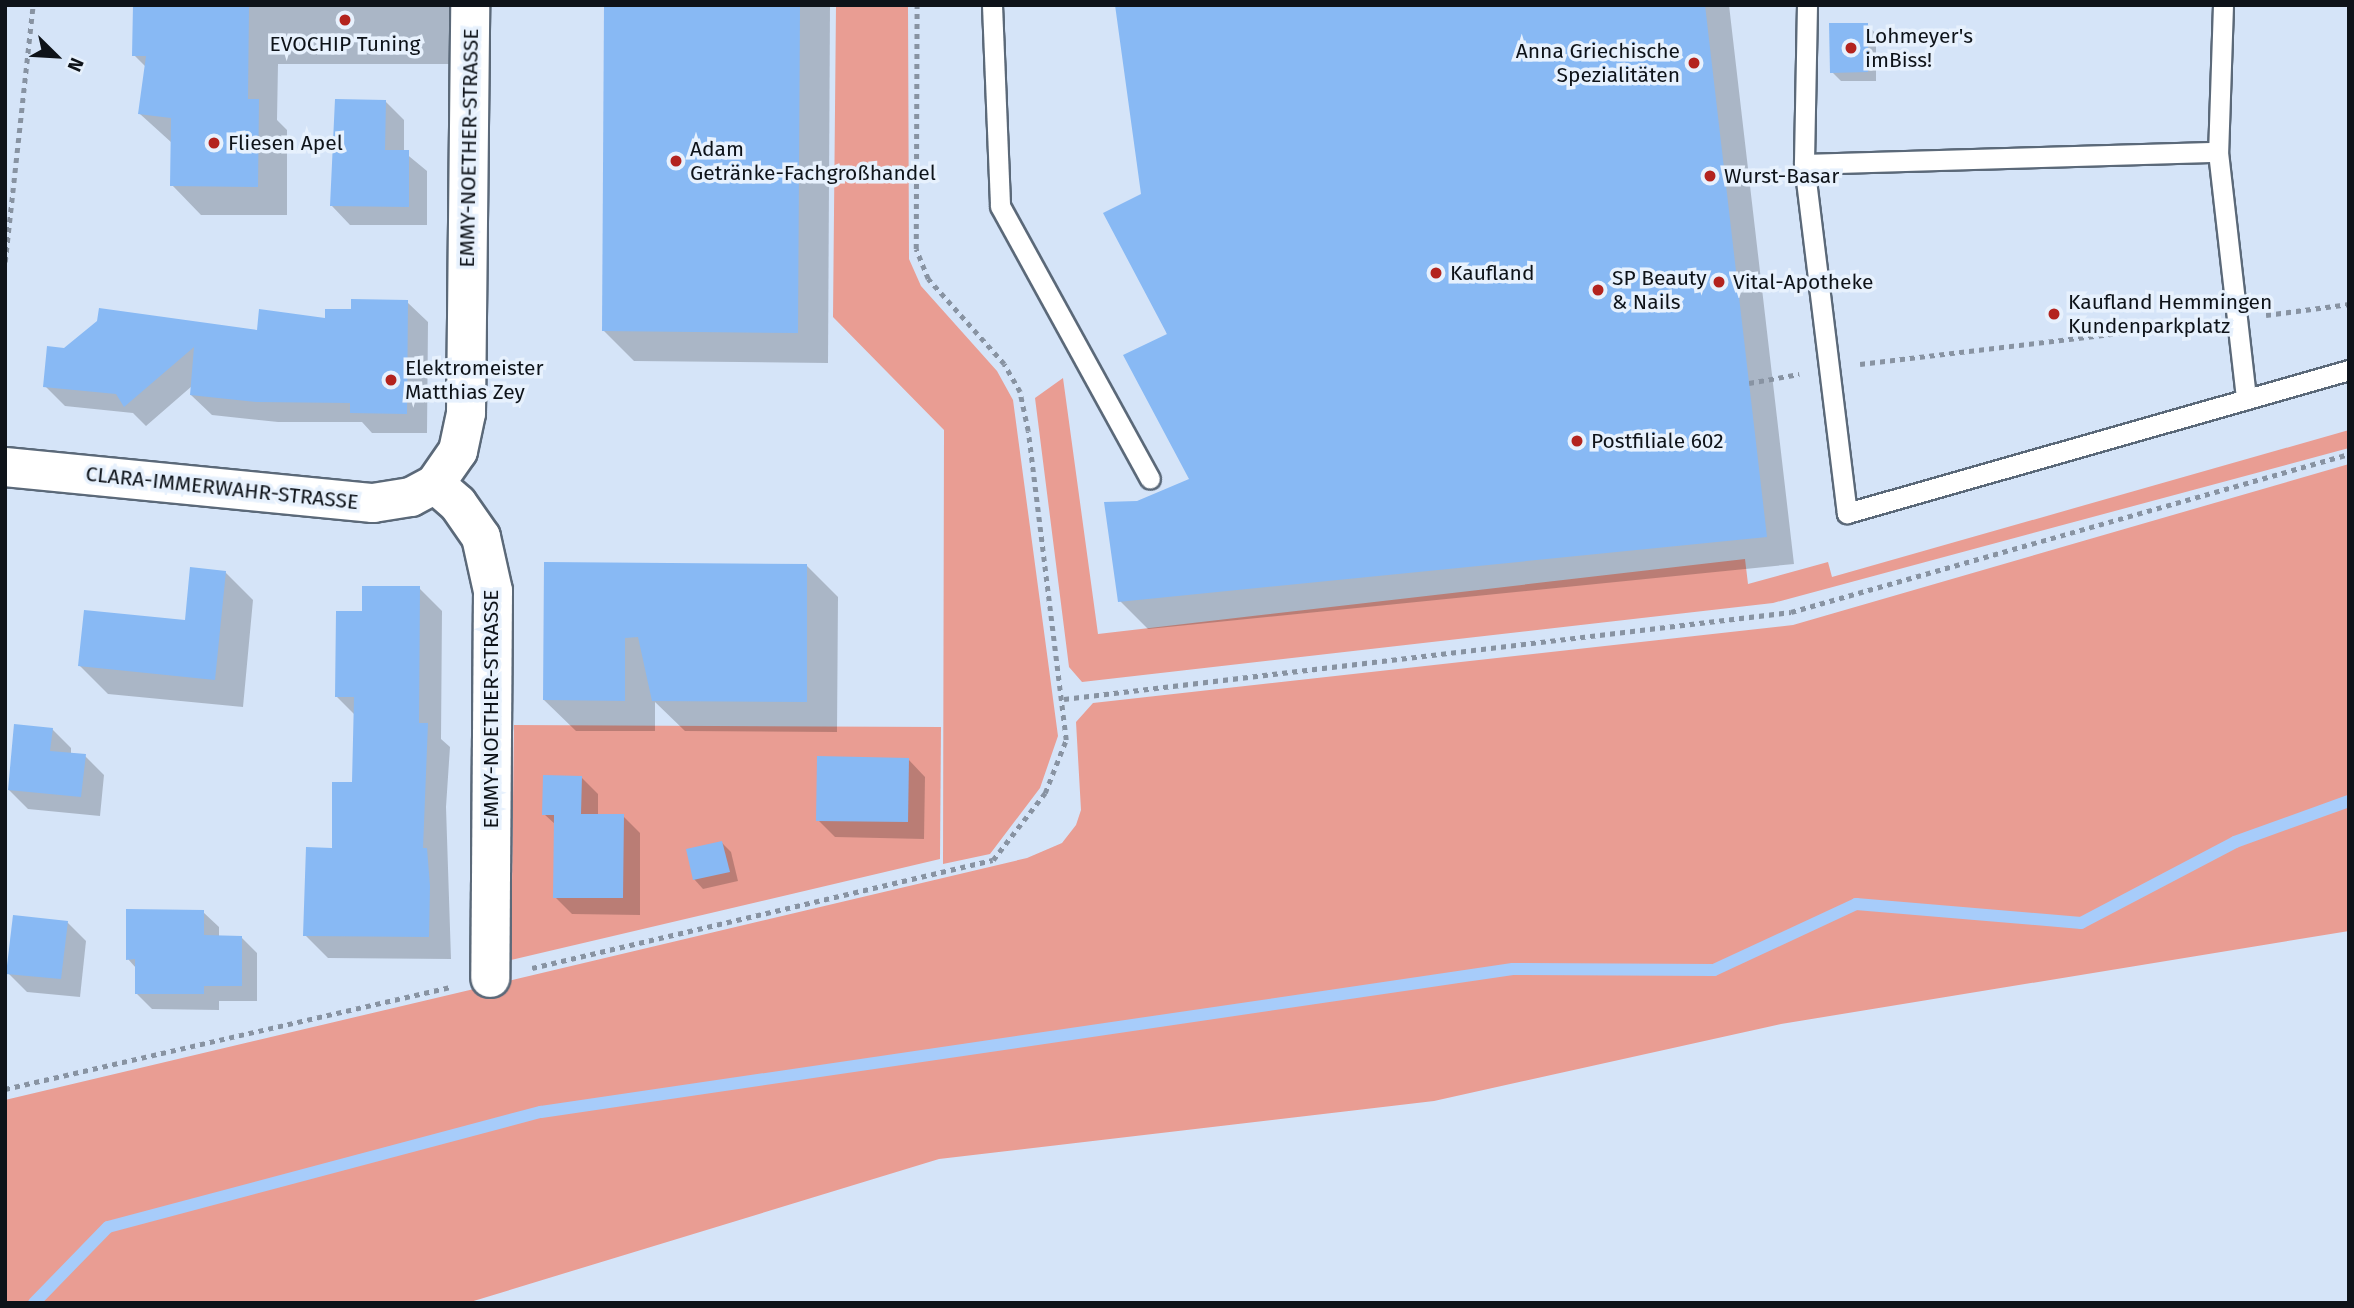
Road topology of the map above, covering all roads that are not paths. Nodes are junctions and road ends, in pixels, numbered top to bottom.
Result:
1 (470, 5) edge
2 (992, 5) edge
3 (1807, 5) edge
4 (2223, 5) edge
5 (2218, 152) junction
6 (1804, 164) junction
7 (2349, 370) edge
8 (2246, 399) junction
9 (5, 467) edge
10 (1150, 479) dead end
11 (435, 484) junction
12 (490, 978) road end

1 - 11 street, EMMY-NOETHER-STRASSE
2 - 10 lane
3 - 6 lane
4 - 5 lane
5 - 6 lane
5 - 8 lane
6 - 8 lane
7 - 8 lane
9 - 11 street, CLARA-IMMERWAHR-STRASSE
11 - 12 street, EMMY-NOETHER-STRASSE

